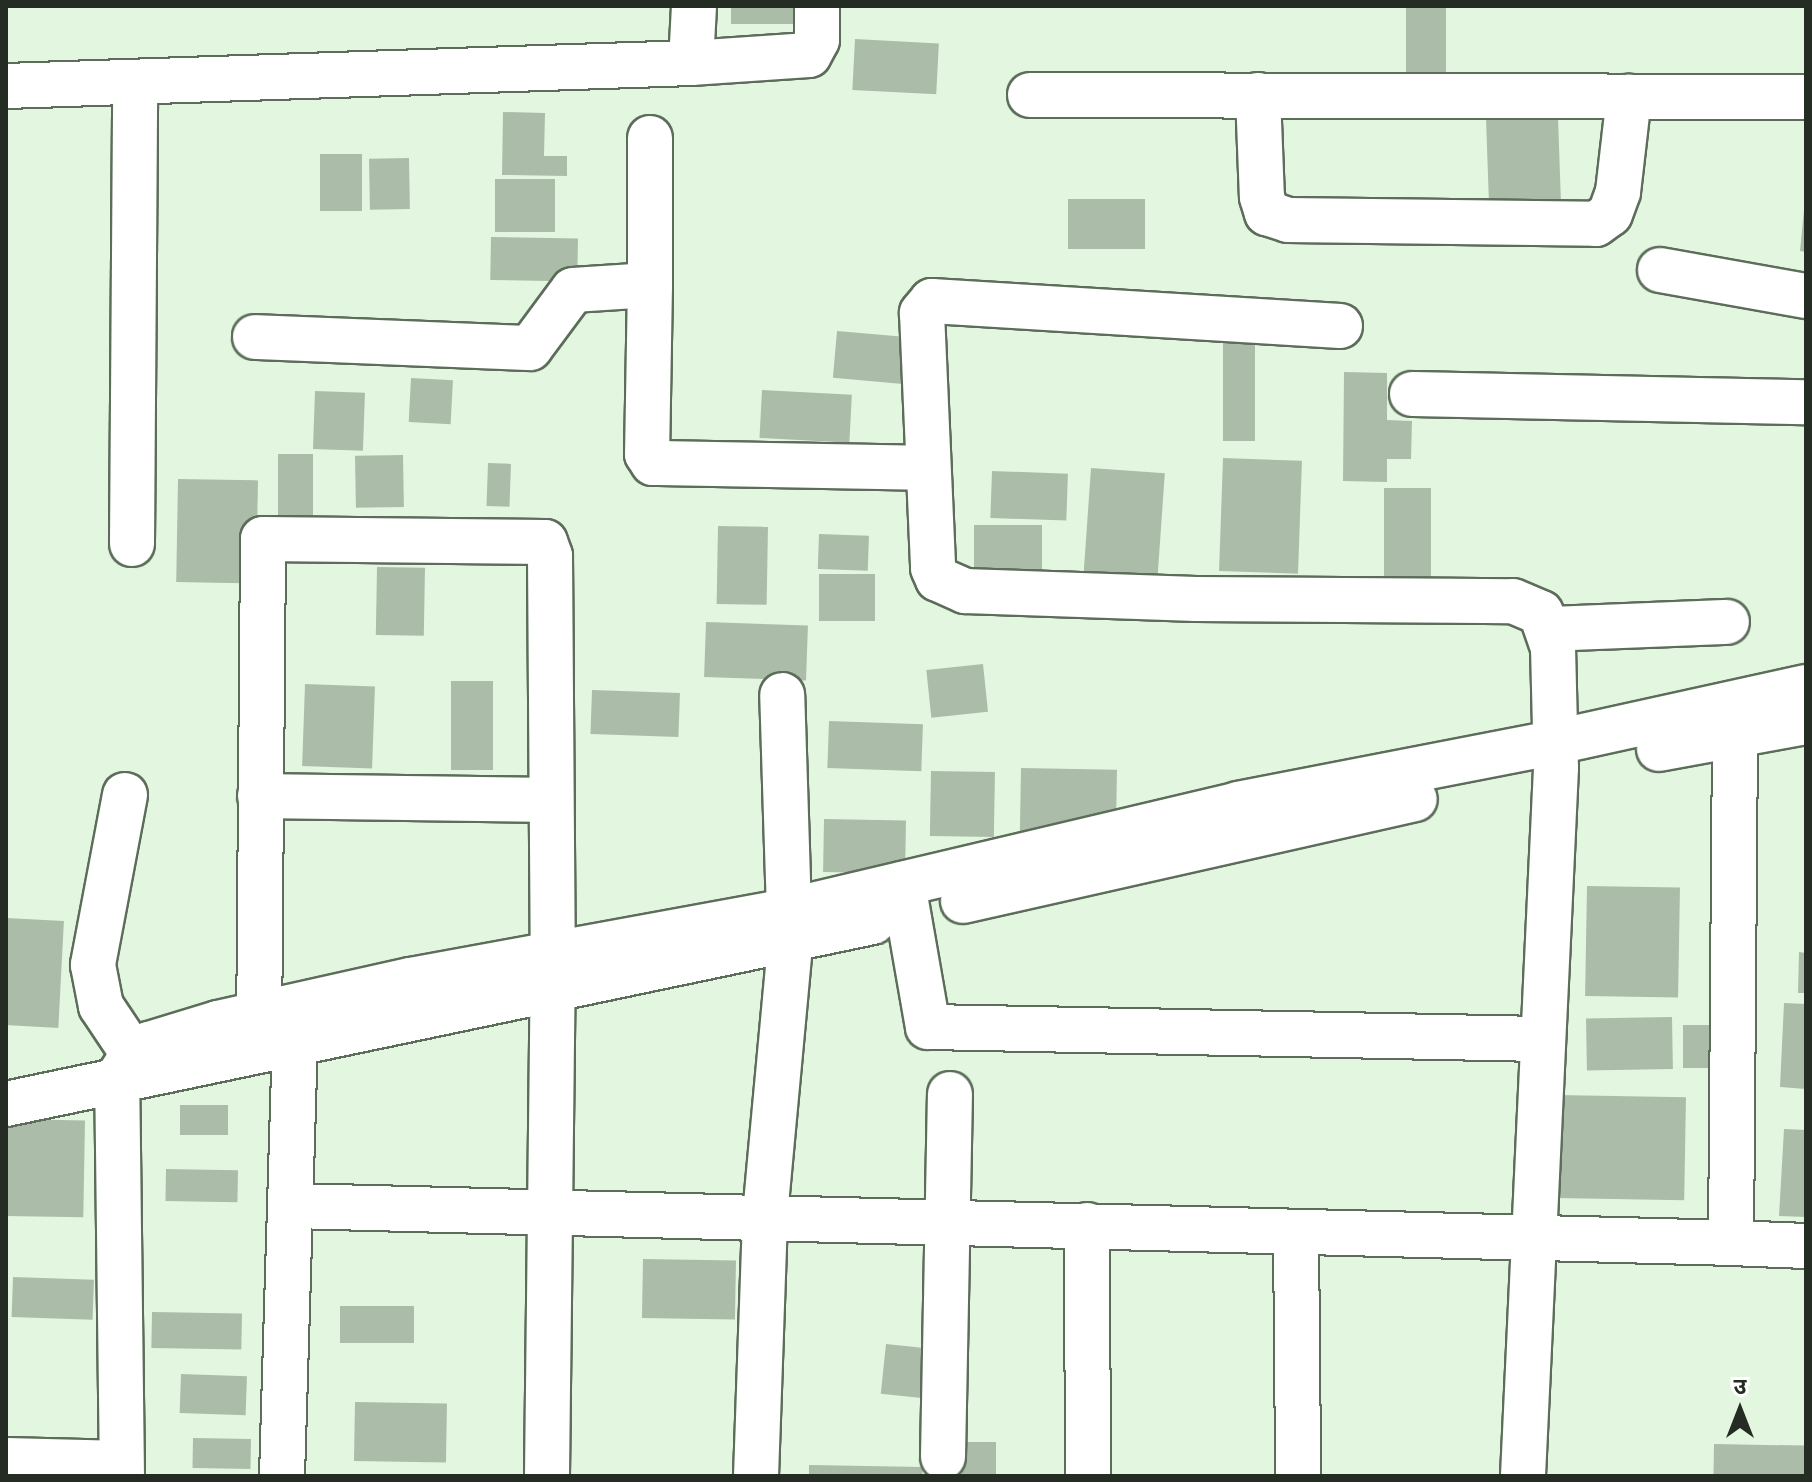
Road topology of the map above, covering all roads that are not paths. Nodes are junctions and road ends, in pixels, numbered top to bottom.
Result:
1 (694, 6) edge
2 (817, 6) edge
3 (691, 63) junction
4 (135, 84) junction
5 (6, 86) edge
6 (1030, 95) dead end
7 (1258, 95) junction
8 (1629, 97) junction
9 (1806, 97) edge
10 (650, 138) dead end
11 (1660, 270) dead end
12 (650, 285) junction
13 (1806, 296) edge
14 (1340, 326) dead end
15 (255, 337) dead end
16 (1412, 394) dead end
17 (1806, 402) edge
18 (926, 468) junction
19 (132, 544) dead end
20 (1727, 622) dead end
21 (1549, 629) junction
22 (1806, 687) edge
23 (782, 695) dead end
24 (1806, 722) edge
25 (1735, 735) junction
26 (1556, 755) junction
27 (125, 795) dead end
28 (260, 796) junction
29 (551, 800) junction
30 (905, 899) junction
31 (790, 927) junction
32 (552, 971) junction
33 (271, 1036) junction
34 (1543, 1039) junction
35 (125, 1066) junction
36 (950, 1094) dead end
37 (6, 1104) edge
38 (293, 1206) junction
39 (553, 1211) junction
40 (765, 1215) junction
41 (950, 1224) junction
42 (1087, 1225) junction
43 (1296, 1232) junction
44 (1533, 1235) junction
45 (1731, 1243) junction
46 (1806, 1246) edge
47 (943, 1457) dead end
48 (6, 1460) edge
49 (122, 1469) edge
50 (282, 1476) edge
51 (547, 1476) edge
52 (756, 1476) edge
53 (1088, 1476) edge
54 (1298, 1476) edge
55 (1523, 1476) edge

1 - 3 street
2 - 3 street
3 - 4 street
4 - 5 street
4 - 19 street
6 - 7 street
7 - 8 street
7 - 8 street
8 - 9 street
10 - 12 street
11 - 13 street
12 - 15 street
12 - 18 street
14 - 18 street
16 - 17 street
18 - 21 street
20 - 21 street
21 - 26 street
22 - 26 street
23 - 31 street
24 - 25 street
25 - 26 street
25 - 45 street
26 - 30 street
26 - 34 street
27 - 35 street
28 - 29 street
28 - 29 street
28 - 33 street
29 - 32 street
30 - 31 street
30 - 34 street
31 - 32 street
31 - 40 street
32 - 33 street
32 - 39 street
33 - 35 street
33 - 38 street
34 - 44 street
35 - 37 street
35 - 49 street
36 - 41 street
38 - 39 street
38 - 50 street
39 - 40 street
39 - 51 street
40 - 41 street
40 - 52 street
41 - 42 street
41 - 47 street
42 - 43 street
42 - 53 street
43 - 44 street
43 - 54 street
44 - 45 street
44 - 55 street
45 - 46 street
48 - 49 street

